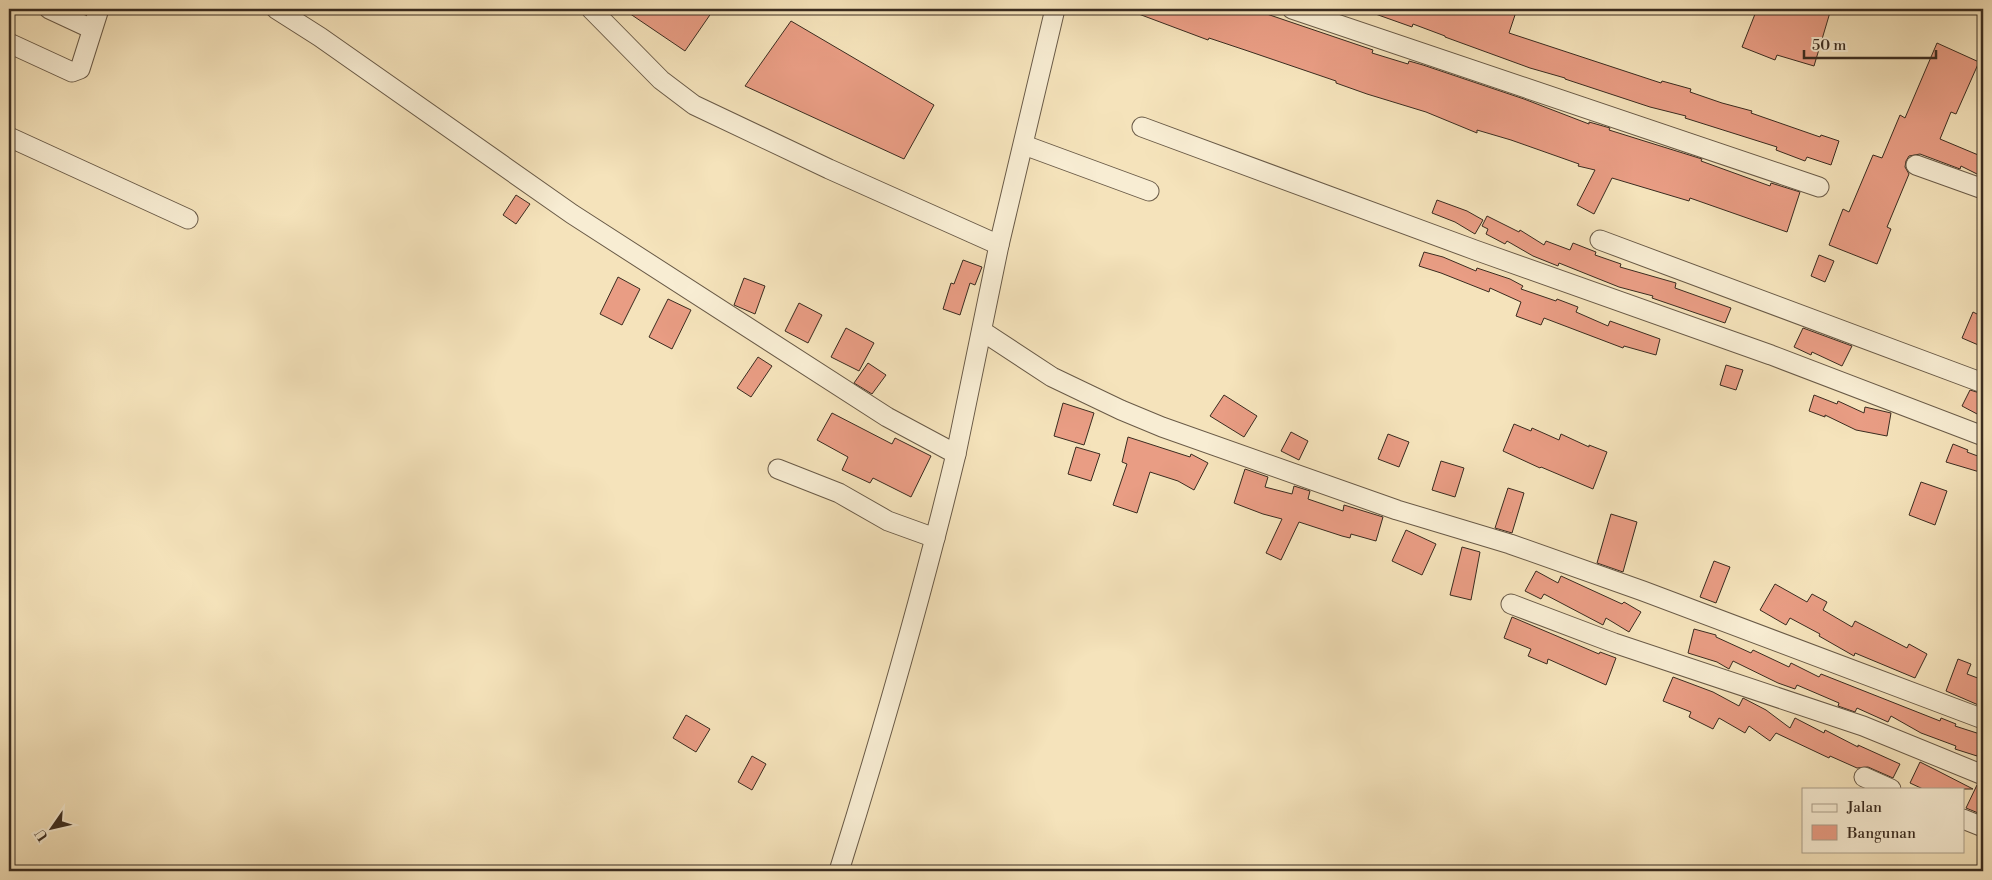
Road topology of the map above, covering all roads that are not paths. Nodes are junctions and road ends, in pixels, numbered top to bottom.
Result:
1 (49, 9) edge
2 (99, 9) edge
3 (276, 9) edge
4 (591, 9) edge
5 (1055, 9) edge
6 (1292, 9) edge
7 (92, 29) junction
8 (9, 43) edge
9 (1142, 128) dead end
10 (9, 137) edge
11 (1024, 145) junction
12 (1916, 165) dead end
13 (1819, 187) dead end
14 (1983, 189) edge
15 (1149, 191) dead end
16 (188, 219) dead end
17 (1600, 240) dead end
18 (999, 245) junction
19 (982, 331) junction
20 (1983, 383) edge
21 (1983, 436) edge
22 (956, 454) junction
23 (778, 469) dead end
24 (935, 538) junction
25 (1512, 604) dead end
26 (1983, 719) edge
27 (1983, 774) edge
28 (1864, 777) dead end
29 (1889, 788) edge
30 (1964, 819) edge
31 (1983, 827) edge
32 (839, 871) edge

1 - 7 street
2 - 7 street
3 - 22 street
4 - 18 street
5 - 11 street
6 - 13 street
7 - 8 street
9 - 21 street
10 - 16 street
11 - 15 street
11 - 18 street
12 - 14 street
17 - 20 street
18 - 19 street
19 - 22 street
19 - 26 street
22 - 24 street
23 - 24 street
24 - 32 street
25 - 27 street
28 - 29 street
30 - 31 street

